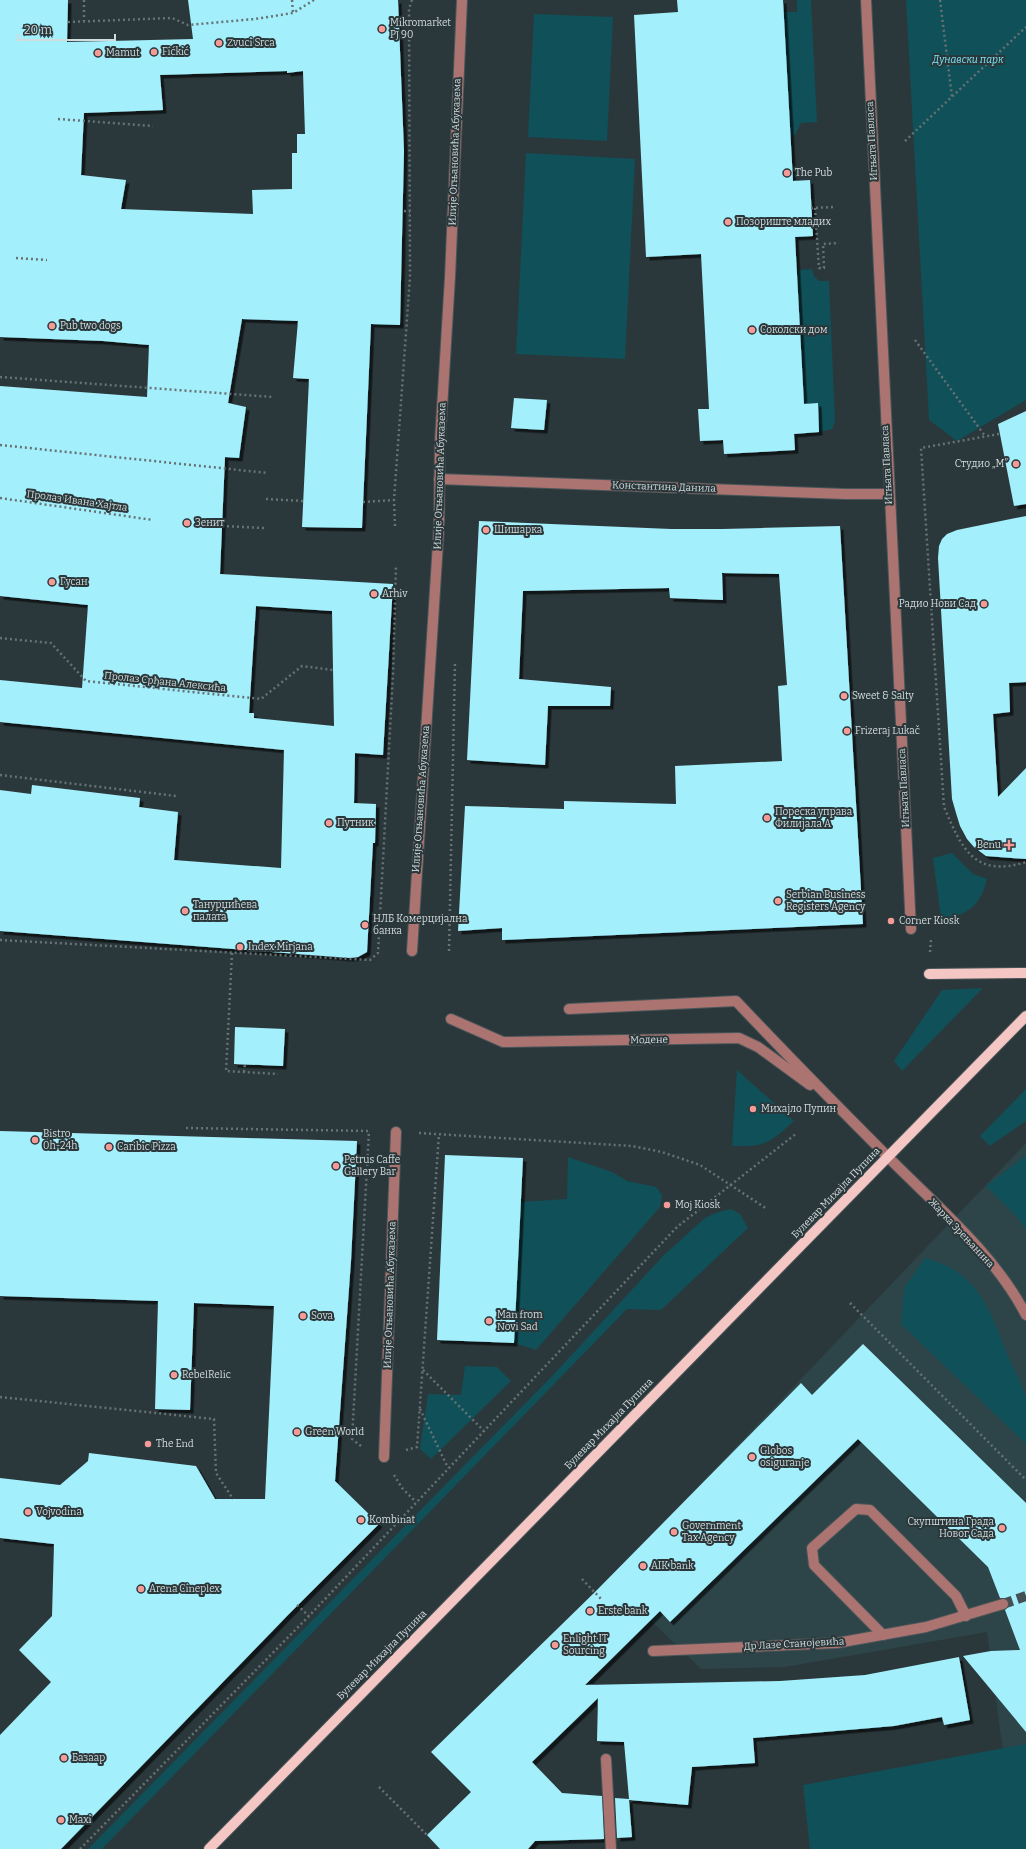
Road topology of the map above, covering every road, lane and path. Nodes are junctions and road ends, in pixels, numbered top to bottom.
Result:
1 (84, 0) edge
2 (292, 0) edge
3 (314, 0) edge
4 (412, 0) edge
5 (462, 0) edge
6 (866, 0) edge
7 (940, 0) edge
8 (293, 13) junction
9 (84, 21) junction
10 (68, 22) dead end
11 (1026, 27) edge
12 (952, 98) junction
13 (58, 119) dead end
14 (154, 126) dead end
15 (905, 141) dead end
16 (836, 206) dead end
17 (811, 208) dead end
18 (815, 208) junction
19 (404, 212) dead end
20 (410, 212) junction
21 (839, 243) dead end
22 (16, 258) dead end
23 (48, 260) dead end
24 (915, 340) dead end
25 (0, 377) edge
26 (273, 397) dead end
27 (999, 434) dead end
28 (985, 436) junction
29 (0, 445) edge
30 (268, 473) dead end
31 (439, 479) junction
32 (888, 494) junction
33 (0, 498) edge
34 (266, 499) dead end
35 (394, 500) junction
36 (303, 501) dead end
37 (363, 502) dead end
38 (152, 520) dead end
39 (222, 526) dead end
40 (395, 526) dead end
41 (264, 528) dead end
42 (396, 565) dead end
43 (0, 638) edge
44 (455, 655) dead end
45 (333, 670) dead end
46 (388, 673) dead end
47 (393, 674) junction
48 (0, 775) edge
49 (176, 796) dead end
50 (1026, 862) edge
51 (911, 929) dead end
52 (932, 934) dead end
53 (0, 940) edge
54 (412, 951) dead end
55 (448, 951) dead end
56 (232, 953) junction
57 (930, 953) dead end
58 (929, 974) dead end
59 (1026, 974) edge
60 (569, 1009) dead end
61 (1026, 1016) edge
62 (451, 1019) dead end
63 (245, 1064) dead end
64 (244, 1072) junction
65 (278, 1074) dead end
66 (832, 1102) junction
67 (186, 1128) dead end
68 (369, 1132) junction
69 (396, 1132) junction
70 (797, 1133) dead end
71 (439, 1134) junction
72 (888, 1157) junction
73 (731, 1184) junction
74 (768, 1209) dead end
75 (850, 1303) dead end
76 (1026, 1315) edge
77 (422, 1369) junction
78 (0, 1397) edge
79 (420, 1409) junction
80 (484, 1431) junction
81 (384, 1457) junction
82 (448, 1468) junction
83 (1026, 1480) edge
84 (402, 1488) dead end
85 (233, 1499) dead end
86 (416, 1502) junction
87 (582, 1579) dead end
88 (602, 1600) dead end
89 (1003, 1604) tunnel mouth
90 (297, 1605) dead end
91 (309, 1616) junction
92 (966, 1616) junction
93 (883, 1635) junction
94 (653, 1651) dead end
95 (606, 1759) dead end
96 (379, 1787) dead end
97 (427, 1835) dead end
98 (80, 1849) edge
99 (209, 1849) edge
100 (611, 1849) edge

1 - 9 path
2 - 8 path
3 - 8 path
4 - 20 path
5 - 31 street, Илије Огњановића Абуказема
6 - 32 street, Игњата Павласа
7 - 12 path
8 - 9 path
9 - 10 path
11 - 12 path
12 - 15 path
13 - 14 path
16 - 18 path
17 - 18 path
18 - 21 path
19 - 20 path
20 - 35 path
22 - 23 path
24 - 28 path
25 - 26 path
27 - 28 path
28 - 50 path
29 - 30 path
31 - 32 street, Константина Данила
31 - 54 street, Илије Огњановића Абуказема
32 - 51 street, Игњата Павласа
33 - 38 path, Пролаз Ивана Хајтла
34 - 36 path
35 - 37 path
35 - 40 path
39 - 41 path
42 - 47 path
43 - 45 path, Пролаз Срђана Алексића
44 - 55 path
46 - 47 path
47 - 56 path
48 - 49 path
52 - 57 path
53 - 56 path
56 - 64 path
58 - 59 main road
60 - 66 street, Модене
61 - 72 main road, Булевар Михајла Пупина
62 - 66 street, Модене
63 - 64 path
64 - 65 path
66 - 72 street, Модене
67 - 68 path
68 - 69 path
68 - 81 path
69 - 71 path
69 - 81 street, Илије Огњановића Абуказема
70 - 73 path
71 - 73 path
71 - 77 path
72 - 76 street, Жарка Зрењанина
72 - 99 main road, Булевар Михајла Пупина
73 - 74 path
73 - 80 path
75 - 83 path
77 - 79 path
77 - 80 path
78 - 85 path
79 - 81 path
79 - 82 path
80 - 82 path
82 - 86 path
84 - 86 path
86 - 91 path
87 - 88 path
89 - 92 street, Др Лазе Станојевића
90 - 91 path
91 - 98 path
92 - 93 street, Др Лазе Станојевића
92 - 93 street
93 - 94 street, Др Лазе Станојевића
95 - 100 street
96 - 97 path

